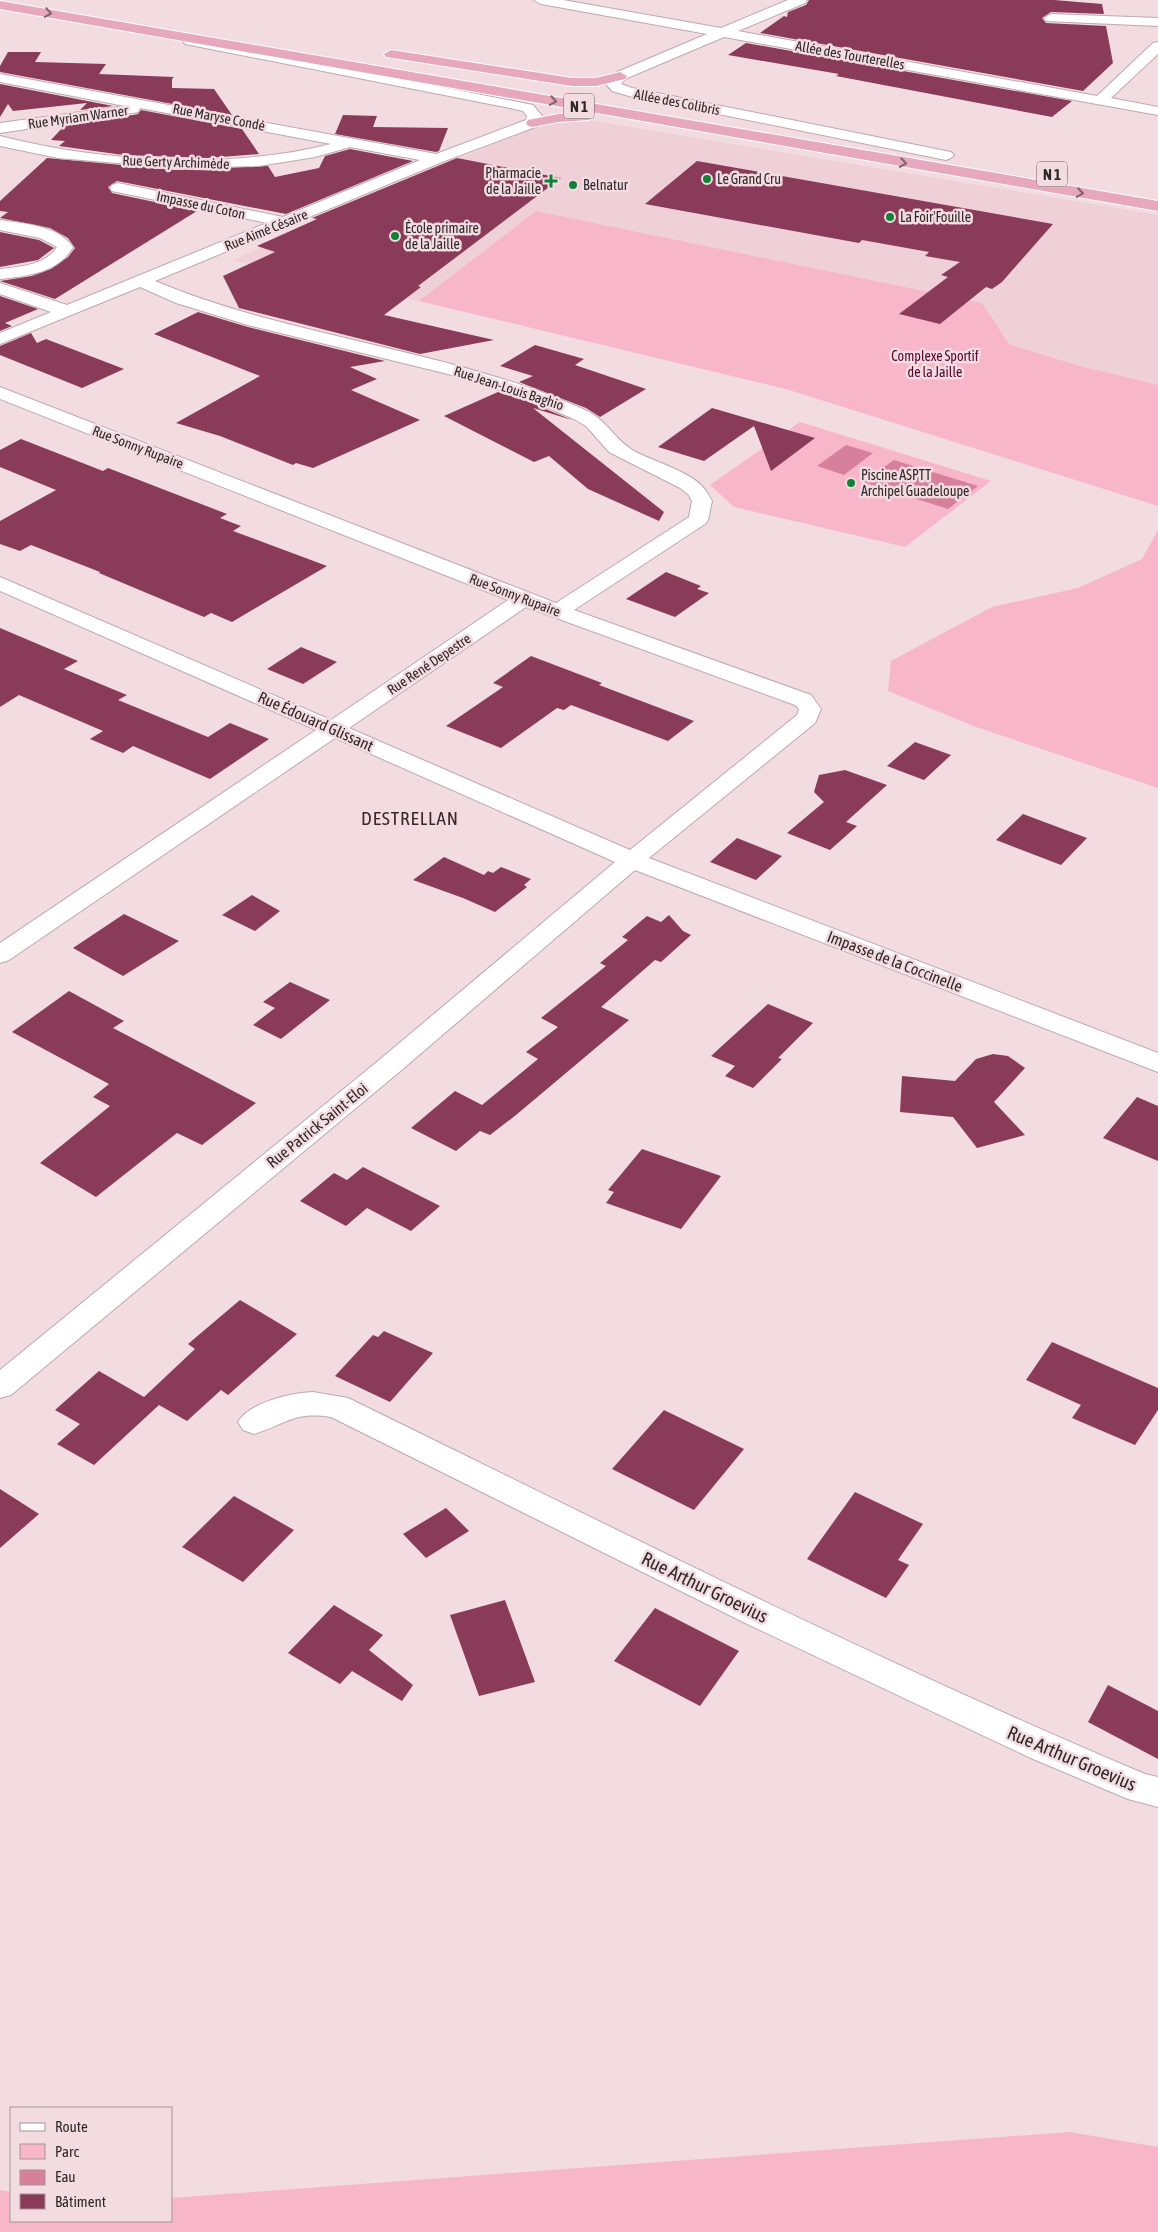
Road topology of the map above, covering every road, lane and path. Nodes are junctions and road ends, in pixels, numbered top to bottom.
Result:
1 (48, 0) edge
2 (541, 0) edge
3 (800, 0) edge
4 (0, 5) edge
5 (1051, 18) dead end
6 (1158, 22) edge
7 (128, 27) junction
8 (723, 32) junction
9 (234, 33) junction
10 (280, 39) dead end
11 (1158, 46) edge
12 (373, 52) dead end
13 (620, 76) junction
14 (0, 78) edge
15 (1100, 101) junction
16 (157, 106) junction
17 (1158, 111) edge
18 (533, 123) junction
19 (0, 128) edge
20 (0, 141) edge
21 (352, 143) junction
22 (946, 155) junction
23 (870, 157) junction
24 (437, 159) junction
25 (118, 188) dead end
26 (1158, 191) edge
27 (1158, 206) edge
28 (285, 222) junction
29 (0, 225) edge
30 (0, 274) edge
31 (139, 281) junction
32 (0, 288) edge
33 (66, 310) junction
34 (0, 339) edge
35 (0, 393) edge
36 (0, 583) edge
37 (524, 599) junction
38 (558, 611) junction
39 (333, 728) junction
40 (632, 860) junction
41 (0, 955) edge
42 (1158, 1062) edge
43 (0, 1387) edge
44 (254, 1422) dead end
45 (1158, 1792) edge

1 - 9 highway, N 1
2 - 8 street, Allée des Tourterelles
3 - 8 street, Allée des Colibris
4 -> 7 highway, N 1
5 - 6 street
7 - 18 street
7 -> 23 highway, N 1
8 - 13 street, Allée des Colibris
8 - 15 street, Allée des Tourterelles
9 - 10 highway
9 - 22 highway, N 1
11 - 15 street
12 - 13 highway
13 - 22 street, Allée des Colibris
14 - 16 street, Rue Maryse Condé
15 - 17 street, Allée des Tourterelles
16 - 19 street, Rue Myriam Warner
16 - 21 street, Rue Maryse Condé
18 - 23 highway
18 - 24 street, Rue Aimé Césaire
20 - 21 street, Rue Gerty Archimède
21 - 24 street, Rue Maryse Condé
22 - 26 highway, N 1
23 -> 27 highway, N 1
24 - 28 street, Rue Aimé Césaire
25 - 28 street, Impasse du Coton
28 - 31 street, Rue Aimé Césaire
29 - 30 street
31 - 33 street, Rue Aimé Césaire
31 - 38 street, Rue Jean-Louis Baghio
32 - 33 street
33 - 34 street, Rue Aimé Césaire
35 - 37 street, Rue Sonny Rupaire
36 - 39 street, Rue Édouard Glissant
37 - 38 street, Rue Sonny Rupaire
37 - 39 street, Rue René Depestre
38 - 40 street, Rue Sonny Rupaire
39 - 40 street, Rue Édouard Glissant
39 - 41 street
40 - 42 street, Impasse de la Coccinelle
40 - 43 street, Rue Patrick Saint-Eloi
44 - 45 street, Rue Arthur Groevius

